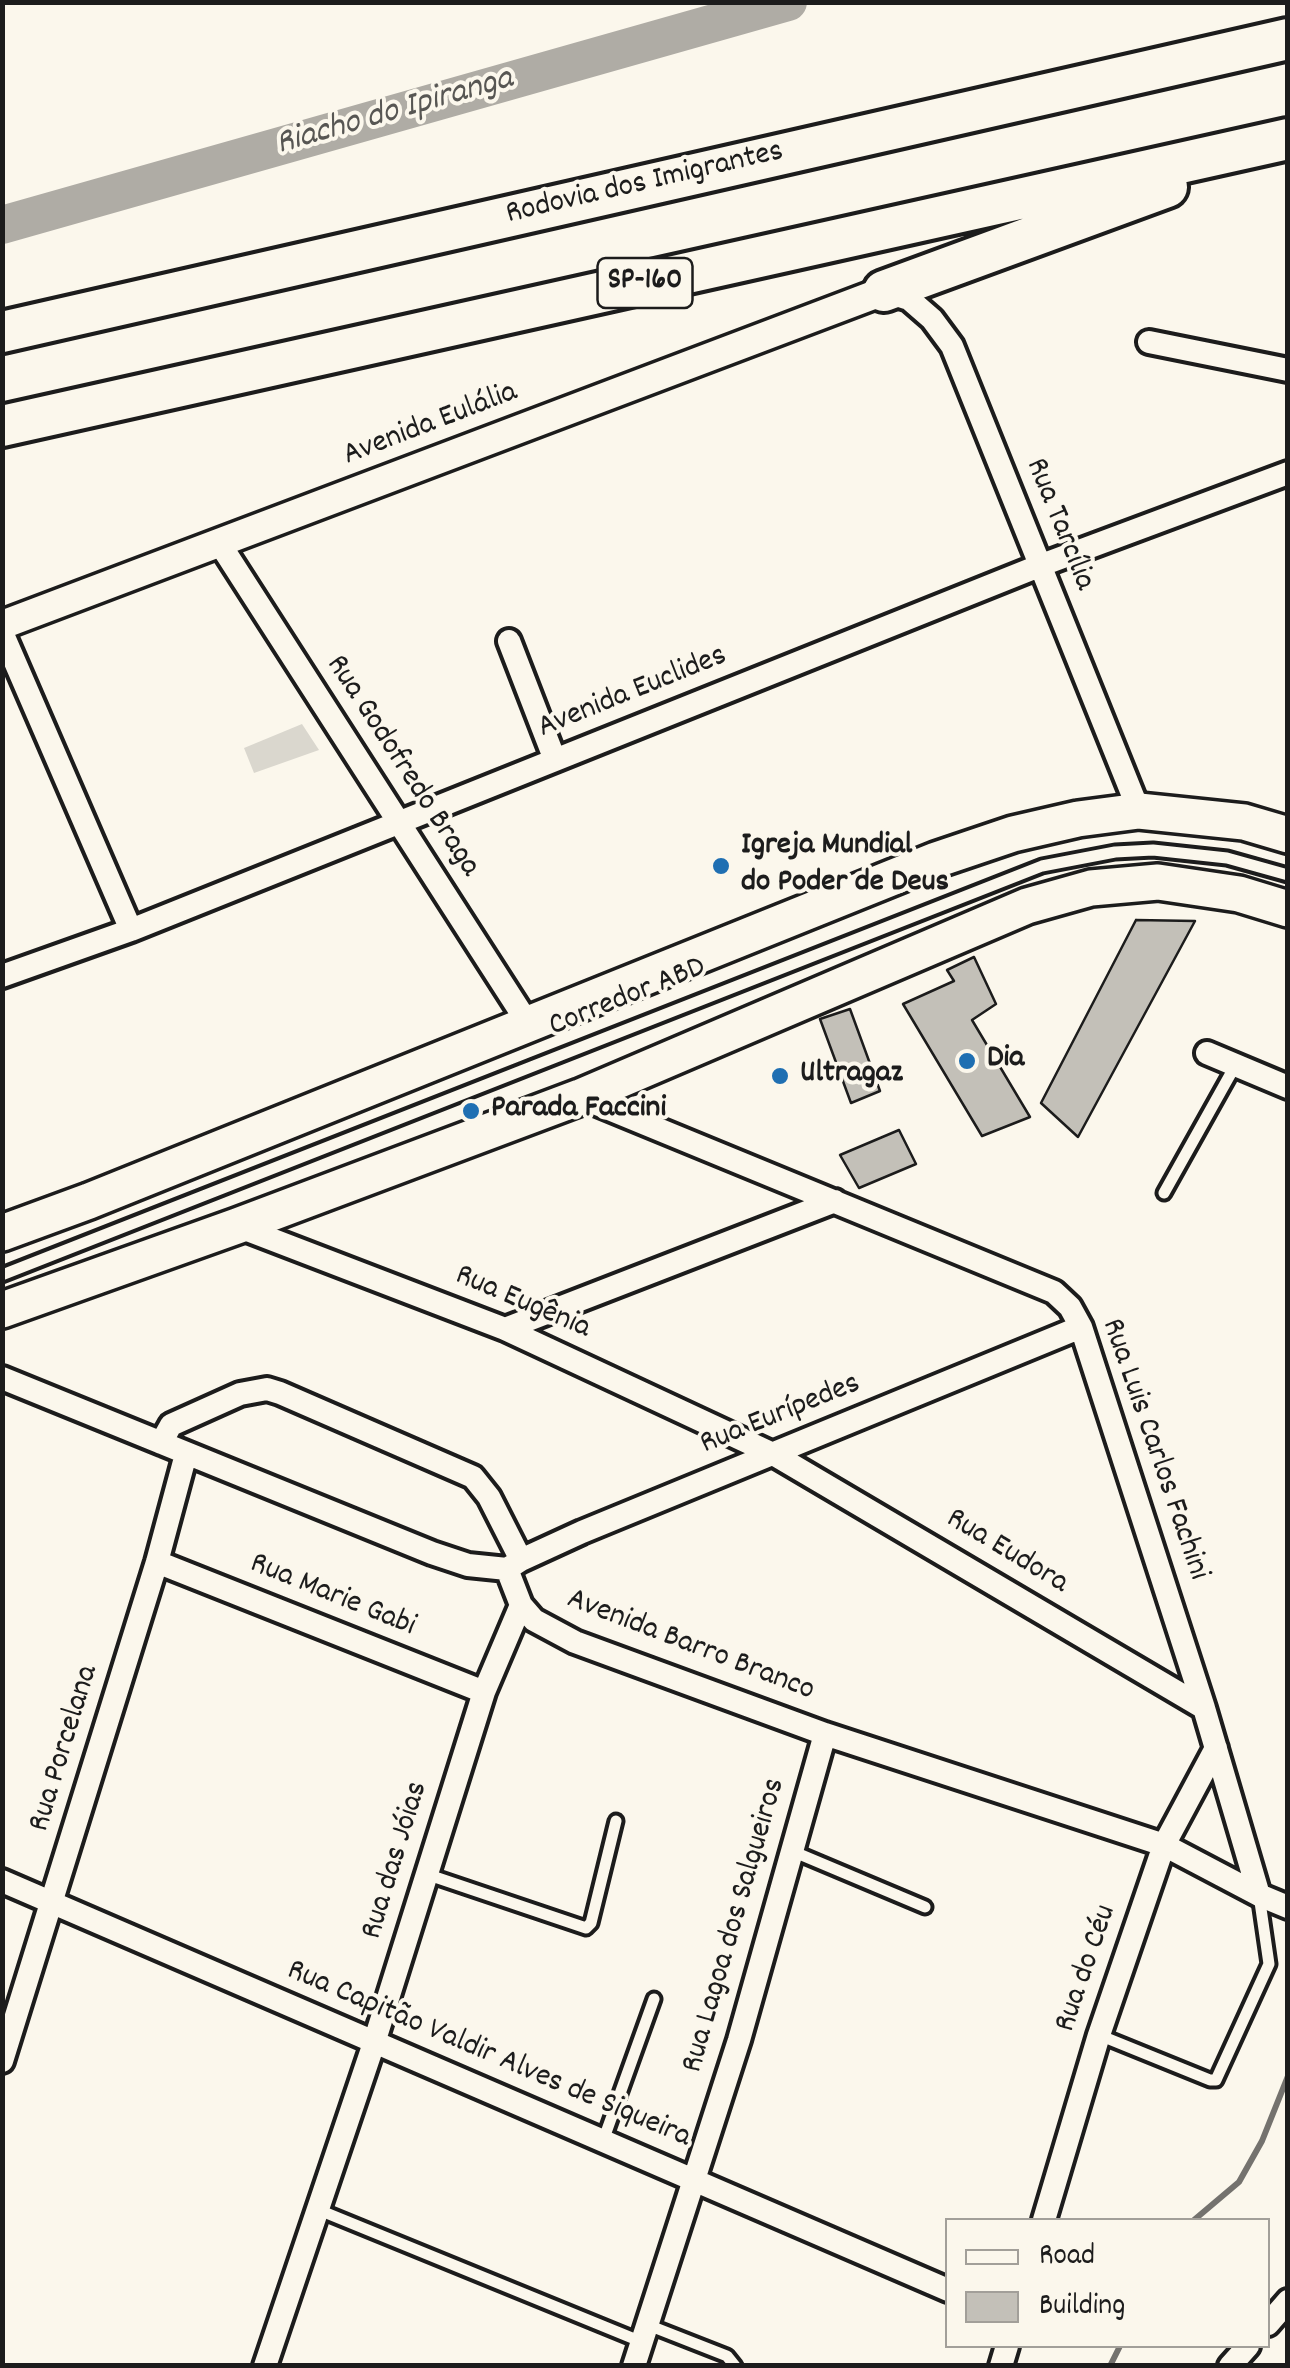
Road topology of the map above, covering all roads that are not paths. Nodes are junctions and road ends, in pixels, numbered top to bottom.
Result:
1 (1288, 38) edge
2 (1288, 141) edge
3 (884, 291) junction
4 (2, 332) edge
5 (1149, 342) dead end
6 (1288, 370) edge
7 (2, 426) edge
8 (1288, 473) edge
9 (220, 544) junction
10 (1039, 566) junction
11 (2, 629) edge
12 (509, 641) dead end
13 (555, 760) junction
14 (1139, 811) junction
15 (399, 824) junction
16 (1279, 826) edge
17 (1288, 875) edge
18 (1288, 909) edge
19 (132, 930) junction
20 (2, 976) edge
21 (529, 1025) junction
22 (1207, 1053) dead end
23 (1236, 1065) junction
24 (1288, 1087) edge
25 (580, 1097) junction
26 (1164, 1192) dead end
27 (836, 1202) junction
28 (237, 1226) junction
29 (2, 1233) edge
30 (2, 1275) edge
31 (2, 1310) edge
32 (1081, 1327) junction
33 (505, 1329) junction
34 (2, 1378) edge
35 (161, 1443) junction
36 (186, 1454) junction
37 (776, 1455) junction
38 (157, 1562) junction
39 (514, 1564) junction
40 (521, 1605) junction
41 (484, 1692) junction
42 (1204, 1708) junction
43 (825, 1734) junction
44 (1216, 1748) junction
45 (616, 1821) dead end
46 (1164, 1845) junction
47 (792, 1851) junction
48 (426, 1874) junction
49 (2, 1880) edge
50 (1259, 1895) junction
51 (52, 1902) junction
52 (925, 1907) dead end
53 (1288, 1907) edge
54 (654, 1998) dead end
55 (1099, 2035) junction
56 (374, 2043) junction
57 (2, 2061) edge
58 (603, 2140) junction
59 (693, 2180) junction
60 (319, 2210) junction
61 (1045, 2218) edge
62 (945, 2289) edge
63 (1288, 2301) edge
64 (1270, 2322) edge
65 (645, 2333) junction
66 (265, 2366) edge
67 (634, 2366) edge
68 (735, 2366) edge

1 - 4 highway, Rodovia dos Imigrantes
2 - 3 highway
2 - 7 highway, SP-160
3 - 9 street, Avenida Eulália
3 - 10 street, Rua Tarcília
5 - 6 street
8 - 10 street, Avenida Euclides
9 - 11 street, Avenida Eulália
9 - 15 street, Rua Godofredo Braga
10 - 13 street, Avenida Euclides
10 - 14 street, Rua Tarcília
11 - 19 street
12 - 13 street
13 - 15 street, Avenida Euclides
14 - 16 main road
14 - 21 main road
15 - 19 street, Avenida Euclides
15 - 21 street, Rua Godofredo Braga
17 - 30 lane, Corredor ABD
18 - 25 main road
19 - 20 street, Avenida Euclides
21 - 29 main road
22 - 23 street
23 - 24 street
23 - 26 lane
25 - 27 street, Rua Luis Carlos Fachini
25 - 28 main road
27 - 32 street, Rua Luis Carlos Fachini
27 - 33 street
28 - 31 main road
28 - 33 street, Rua Eugênia
32 - 37 street, Rua Eurípedes
32 - 42 street, Rua Luis Carlos Fachini
33 - 37 street, Rua Eugênia
34 - 35 street
35 - 36 street
35 - 39 street, Avenida Barro Branco
36 - 38 street, Rua Porcelana
36 - 39 street
37 - 39 street, Rua Eurípedes
37 - 42 street, Rua Eudora
38 - 41 street, Rua Marie Gabi
38 - 51 street, Rua Porcelana
39 - 40 street, Avenida Barro Branco
40 - 41 street, Rua das Jóias
40 - 43 street, Avenida Barro Branco
41 - 48 street, Rua das Jóias
42 - 44 street, Rua Luis Carlos Fachini
43 - 46 street, Avenida Barro Branco
43 - 47 street, Rua Lagoa dos Salgueiros
44 - 46 street, Rua do Céu
44 - 50 street, Rua Luis Carlos Fachini
45 - 48 lane
46 - 50 street, Avenida Barro Branco
46 - 55 street, Rua do Céu
47 - 52 lane
47 - 59 street, Rua Lagoa dos Salgueiros
48 - 56 street, Rua das Jóias
49 - 51 street, Rua Capitão Valdir Alves de Siqueira
50 - 53 street
50 - 55 lane
51 - 56 street, Rua Capitão Valdir Alves de Siqueira
51 - 57 street, Rua Porcelana
54 - 58 lane
55 - 61 street, Rua do Céu
56 - 58 street, Rua Capitão Valdir Alves de Siqueira
56 - 60 street, Rua das Jóias
58 - 59 street, Rua Capitão Valdir Alves de Siqueira
59 - 62 street, Rua Capitão Valdir Alves de Siqueira
59 - 65 street, Rua Lagoa dos Salgueiros
60 - 65 lane
60 - 66 street, Rua das Jóias
63 - 64 street
65 - 67 street, Rua Lagoa dos Salgueiros
65 - 68 lane

